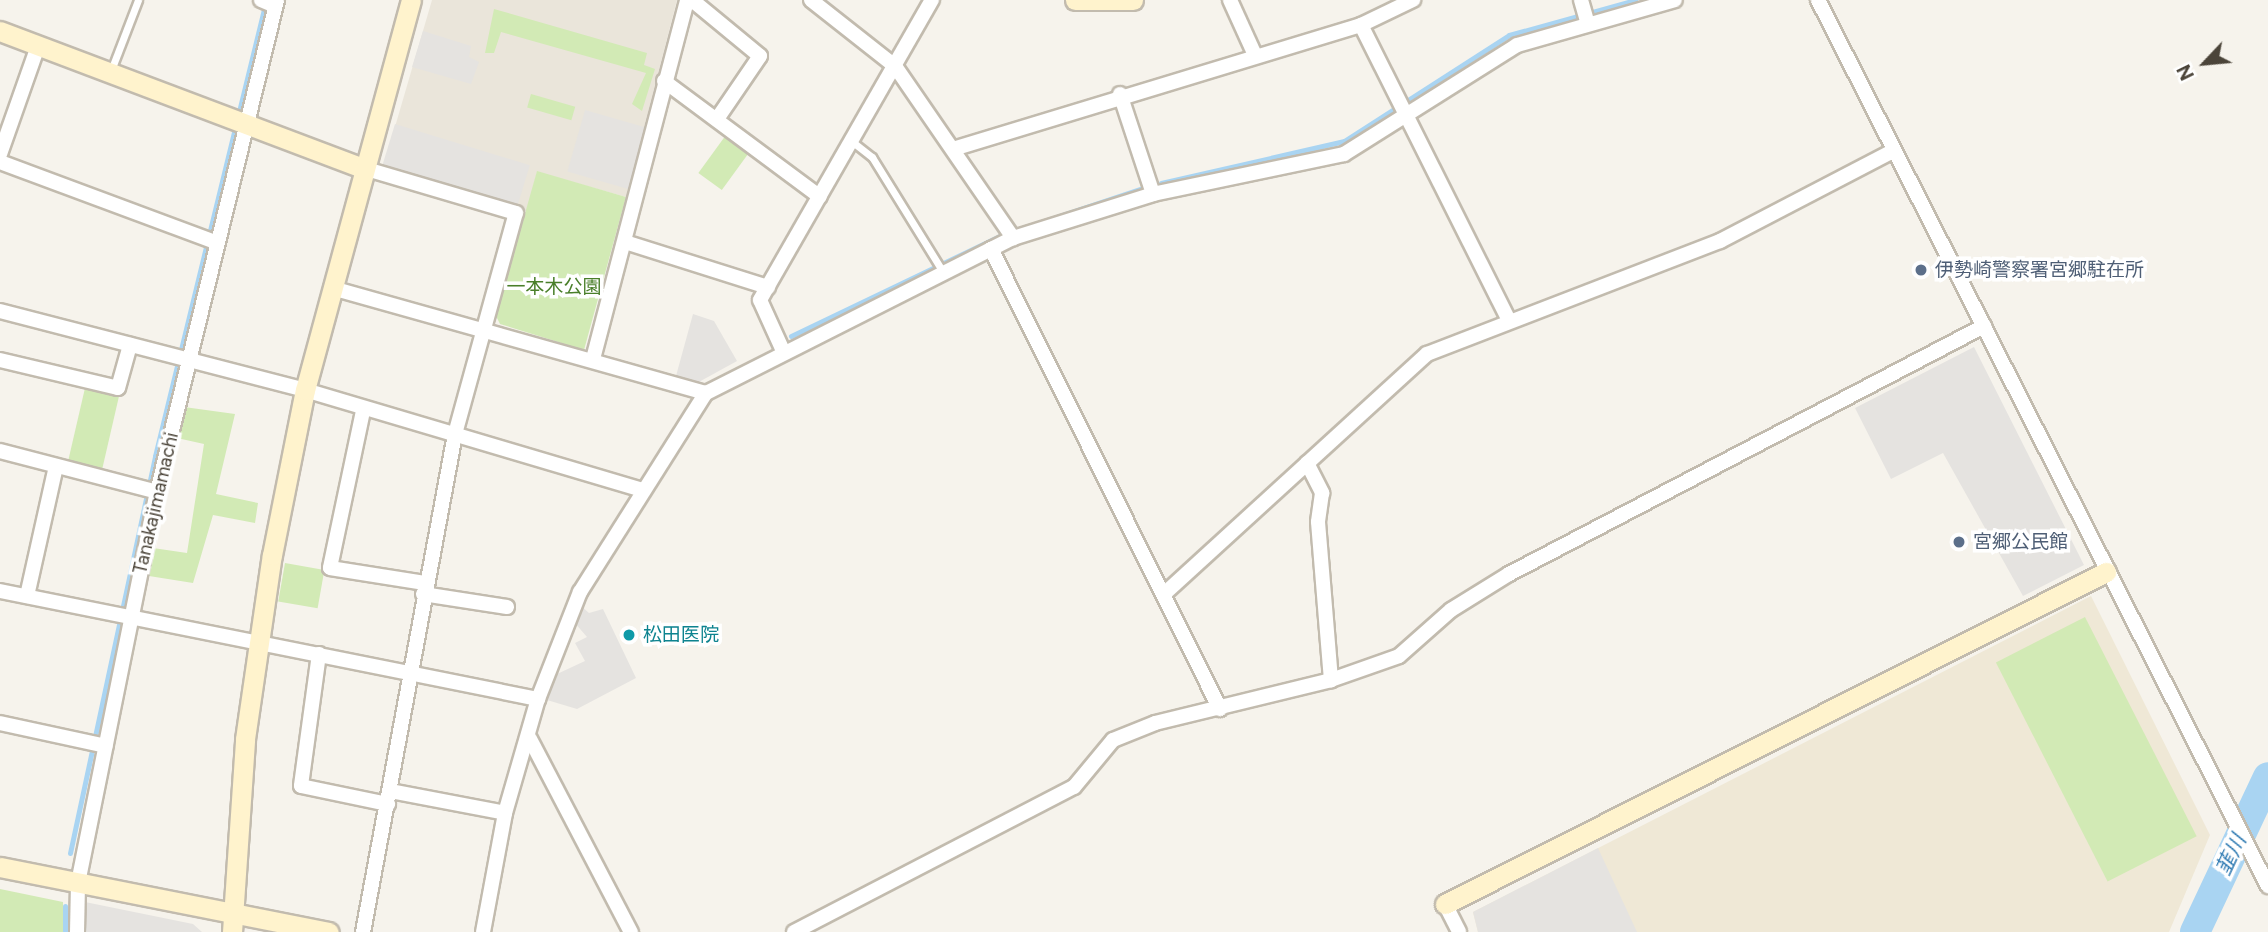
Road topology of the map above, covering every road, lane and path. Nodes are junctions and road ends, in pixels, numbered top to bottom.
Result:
1 (138, 0) edge
2 (261, 0) edge
3 (411, 0) edge
4 (687, 0) edge
5 (692, 0) edge
6 (811, 0) edge
7 (932, 0) edge
8 (1075, 0) edge
9 (1133, 0) edge
10 (1230, 0) edge
11 (1413, 0) edge
12 (1581, 0) edge
13 (1675, 0) edge
14 (1818, 0) edge
15 (276, 3) edge
16 (1361, 24) junction
17 (1588, 24) junction
18 (0, 31) edge
19 (38, 46) junction
20 (1255, 55) junction
21 (895, 66) junction
22 (110, 73) junction
23 (664, 81) junction
24 (1120, 94) junction
25 (1407, 115) junction
26 (717, 118) junction
27 (242, 124) junction
28 (854, 143) junction
29 (953, 149) junction
30 (1893, 151) junction
31 (0, 154) edge
32 (0, 162) edge
33 (363, 168) junction
34 (1153, 194) junction
35 (820, 197) junction
36 (1013, 238) junction
37 (215, 242) junction
38 (625, 242) junction
39 (991, 249) junction
40 (943, 272) junction
41 (768, 287) junction
42 (332, 288) junction
43 (0, 310) edge
44 (1508, 319) junction
45 (1984, 326) junction
46 (484, 332) junction
47 (130, 345) junction
48 (785, 353) junction
49 (190, 359) junction
50 (593, 359) junction
51 (0, 360) edge
52 (305, 390) junction
53 (706, 393) junction
54 (363, 411) junction
55 (455, 434) junction
56 (0, 451) edge
57 (1307, 463) junction
58 (56, 466) junction
59 (642, 490) junction
60 (157, 492) junction
61 (2106, 572) junction
62 (424, 589) junction
63 (0, 591) edge
64 (1164, 594) junction
65 (27, 596) junction
66 (507, 607) dead end
67 (131, 616) junction
68 (257, 641) junction
69 (318, 654) junction
70 (409, 674) junction
71 (1331, 680) junction
72 (538, 699) junction
73 (1220, 709) junction
74 (0, 723) edge
75 (530, 739) junction
76 (106, 746) junction
77 (389, 798) junction
78 (505, 813) junction
79 (0, 867) edge
80 (78, 883) junction
81 (2268, 886) edge
82 (1445, 904) joint
83 (232, 922) edge
84 (77, 932) edge
85 (329, 932) edge
86 (363, 932) edge
87 (483, 932) edge
88 (632, 932) edge
89 (794, 932) edge
90 (1459, 932) edge

1 - 22 lane
2 - 15 street
3 - 33 street
4 - 23 street
5 - 26 street
6 - 21 street
7 - 21 street
8 - 9 street
10 - 20 street
11 - 16 street
12 - 17 street
13 - 17 street
14 - 30 street
15 - 27 street, Tanakajimamachi
16 - 20 street
16 - 25 street
17 - 25 street
18 - 19 street
19 - 22 street
19 - 31 street
20 - 24 street
21 - 28 street
21 - 29 street
22 - 27 street
23 - 26 street
23 - 38 street
24 - 29 street
24 - 34 street
25 - 34 street
25 - 44 street
26 - 35 street
27 - 33 street
27 - 37 street, Tanakajimamachi
28 - 35 street
28 - 40 lane
29 - 36 street
30 - 44 street
30 - 45 street
32 - 37 street
33 - 42 street
33 - 46 street
34 - 36 street
35 - 41 street
36 - 39 street
37 - 49 street, Tanakajimamachi
38 - 41 street
38 - 50 street
39 - 40 street
39 - 64 street
40 - 48 street
41 - 48 street
42 - 46 street
42 - 52 street
43 - 47 street
44 - 57 street
45 - 61 street
45 - 71 street
46 - 50 street
46 - 55 street
47 - 49 street
47 - 51 street
48 - 53 street
49 - 52 street
49 - 60 street, Tanakajimamachi
50 - 53 street
52 - 54 street
52 - 68 street
53 - 59 street
54 - 55 street
54 - 62 street
55 - 59 street
55 - 62 street
56 - 58 street
57 - 64 street
57 - 71 street
58 - 60 street
58 - 65 street
59 - 72 street
60 - 67 street, Tanakajimamachi
61 - 81 street
61 - 82 street
62 - 66 street
62 - 70 street
63 - 65 street
64 - 73 street
65 - 67 street
67 - 68 street
67 - 76 street, Tanakajimamachi
68 - 69 street
68 - 83 street
69 - 70 street
69 - 77 street
70 - 72 street
70 - 77 street
71 - 73 street
72 - 75 street
73 - 89 street
74 - 76 street
75 - 78 street
75 - 88 street
76 - 80 street, Tanakajimamachi
77 - 78 street
77 - 86 street
78 - 87 street
79 - 80 street
80 - 83 street
80 - 84 street, Tanakajimamachi
82 - 90 street
83 - 85 street

